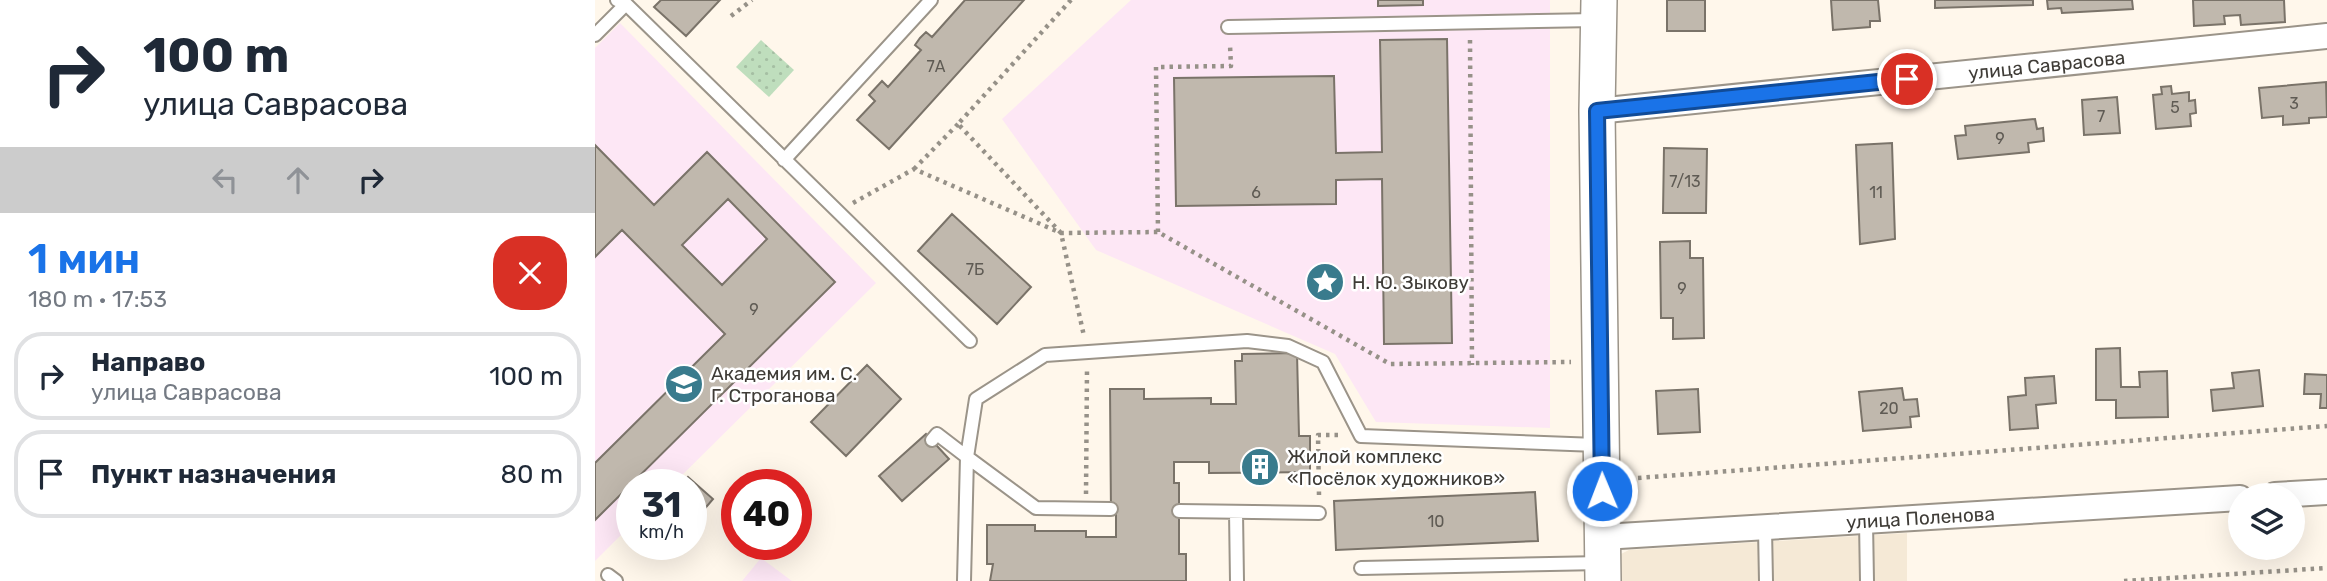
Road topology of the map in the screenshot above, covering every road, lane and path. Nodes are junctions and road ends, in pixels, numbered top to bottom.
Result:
1 (752, 0) edge
2 (931, 0) edge
3 (1070, 0) edge
4 (622, 2) edge
5 (1600, 10) edge
6 (731, 16) dead end
7 (1470, 22) junction
8 (1228, 27) joint
9 (595, 35) edge
10 (2327, 36) edge
11 (1597, 111) junction
12 (958, 124) junction
13 (784, 160) junction
14 (914, 169) junction
15 (837, 212) junction
16 (1158, 232) junction
17 (1061, 233) junction
18 (970, 341) dead end
19 (1087, 352) junction
20 (1550, 362) dead end
21 (1472, 365) junction
22 (2327, 426) edge
23 (1318, 435) dead end
24 (932, 440) dead end
25 (1601, 445) junction
26 (967, 457) junction
27 (1638, 478) dead end
28 (2327, 492) edge
29 (2305, 493) edge
30 (2228, 499) edge
31 (1086, 508) junction
32 (1111, 509) dead end
33 (1179, 511) dead end
34 (1236, 512) junction
35 (1319, 513) joint
36 (1866, 522) junction
37 (1765, 529) junction
38 (1603, 560) edge
39 (1361, 568) dead end
40 (2327, 568) edge
41 (964, 581) edge
42 (1237, 581) edge
43 (1766, 581) edge
44 (1867, 581) edge
45 (2124, 581) edge

1 - 6 path
2 - 13 lane
3 - 12 path
4 - 9 lane
4 - 13 lane
5 - 7 lane
5 - 11 street
7 - 8 lane
7 - 21 path
8 - 16 path
10 - 11 street, улица Саврасова
11 - 25 street
12 - 14 path
12 - 17 path
13 - 15 lane
14 - 15 path
14 - 17 path
15 - 18 lane
16 - 17 path
16 - 21 path
17 - 19 path
19 - 25 lane
19 - 26 lane
19 - 31 path
20 - 21 path
22 - 27 path
23 - 35 path
24 - 26 lane
25 - 38 street
26 - 31 lane
26 - 41 lane
28 - 29 street
30 - 36 street, улица Поленова
31 - 32 lane
33 - 34 lane
34 - 35 lane
34 - 42 lane
36 - 37 street, улица Поленова
36 - 44 lane
37 - 38 street, улица Поленова
37 - 43 lane
38 - 39 lane
40 - 45 path

